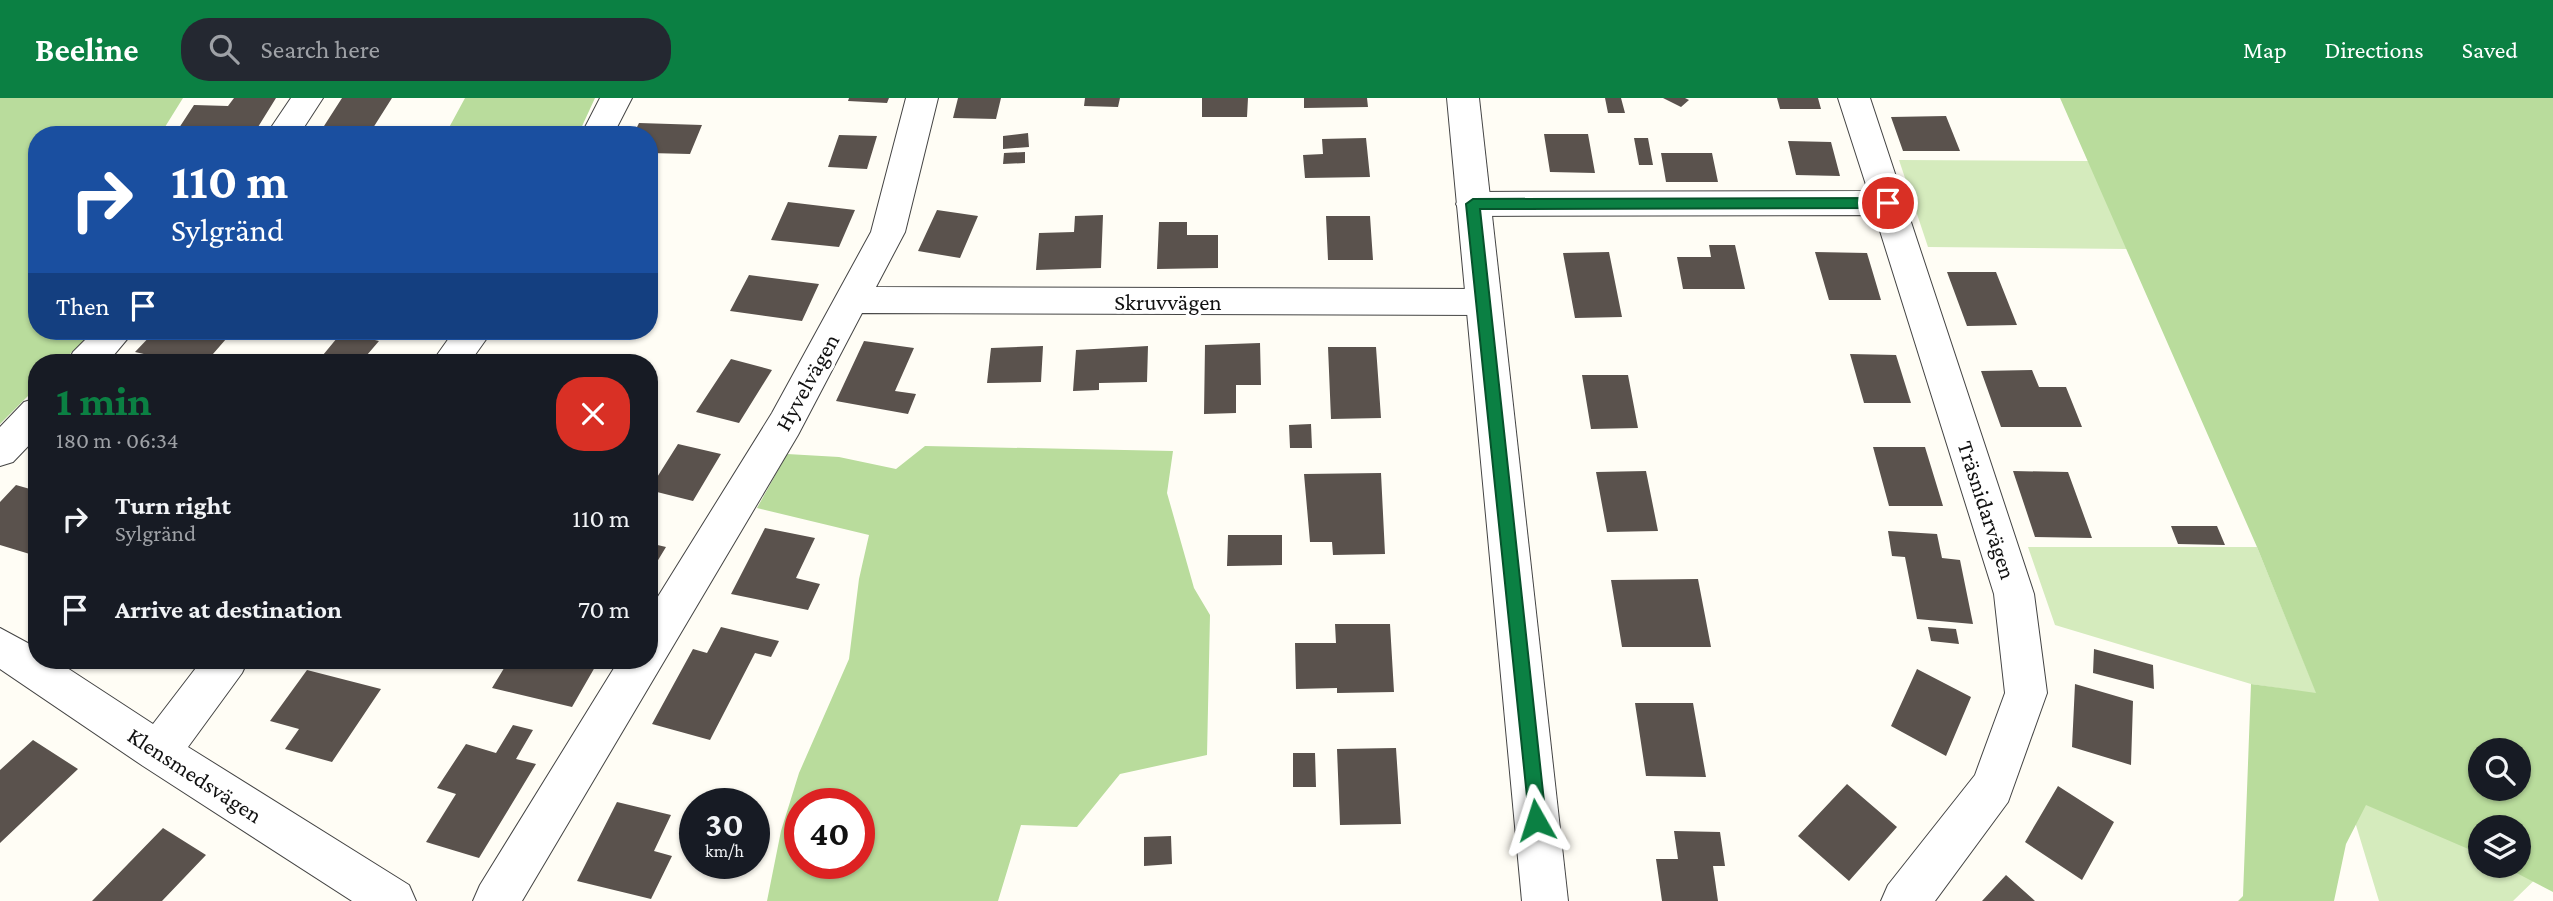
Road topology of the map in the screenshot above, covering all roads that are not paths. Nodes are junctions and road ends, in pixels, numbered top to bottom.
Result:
1 (307, 98) edge
2 (616, 98) edge
3 (922, 98) edge
4 (1463, 98) edge
5 (1854, 98) edge
6 (288, 126) edge
7 (602, 126) edge
8 (1888, 203) junction
9 (1473, 204) junction
10 (851, 300) junction
11 (1484, 302) junction
12 (108, 340) edge
13 (467, 340) edge
14 (94, 354) edge
15 (456, 354) edge
16 (28, 422) edge
17 (0, 451) edge
18 (658, 633) edge
19 (0, 646) edge
20 (28, 665) edge
21 (34, 669) edge
22 (220, 669) edge
23 (637, 669) edge
24 (158, 752) junction
25 (393, 901) edge
26 (496, 901) edge
27 (1545, 901) edge
28 (1904, 901) edge

1 - 6 street
2 - 7 street
3 - 10 street, Hyvelvägen
4 - 9 street
5 - 8 street, Träsnidarvägen
8 - 9 street
8 - 28 street, Träsnidarvägen
9 - 11 street
10 - 11 street, Skruvvägen
10 - 18 street, Hyvelvägen
11 - 27 street
12 - 14 street
13 - 15 street
16 - 17 street
19 - 20 street, Klensmedsvägen
21 - 24 street, Klensmedsvägen
22 - 24 street
23 - 26 street
24 - 25 street, Klensmedsvägen

